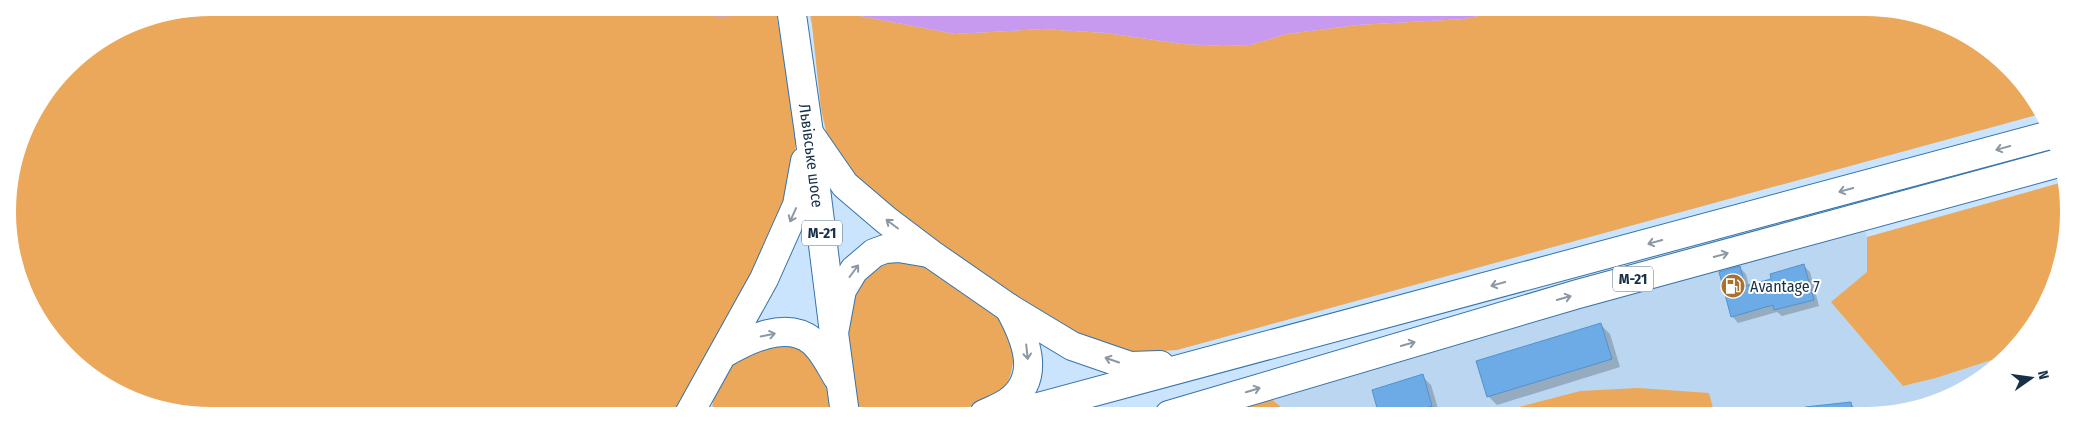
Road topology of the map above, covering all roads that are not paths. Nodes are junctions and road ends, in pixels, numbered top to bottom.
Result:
1 (792, 16) edge
2 (809, 133) junction
3 (2045, 136) edge
4 (2054, 164) edge
5 (931, 254) junction
6 (1010, 308) junction
7 (834, 333) junction
8 (723, 354) junction
9 (1195, 364) junction
10 (706, 383) junction
11 (841, 385) junction
12 (692, 407) edge
13 (705, 407) edge
14 (844, 407) edge
15 (998, 407) edge
16 (1038, 407) edge
17 (1203, 407) edge

1 - 2 highway, Львівське шосе / М-21
5 -> 2 highway, М-21
2 - 7 highway, Львівське шосе / М-21
2 -> 8 highway
3 -> 9 highway, М-21
17 -> 4 highway, М-21
5 - 6 highway, М-21
7 -> 5 highway
9 -> 6 highway, М-21
6 -> 15 highway
7 - 11 highway, М-21
8 - 10 highway
8 -> 11 highway
9 - 16 highway
10 - 12 highway
10 - 13 highway
11 - 14 highway, М-21

